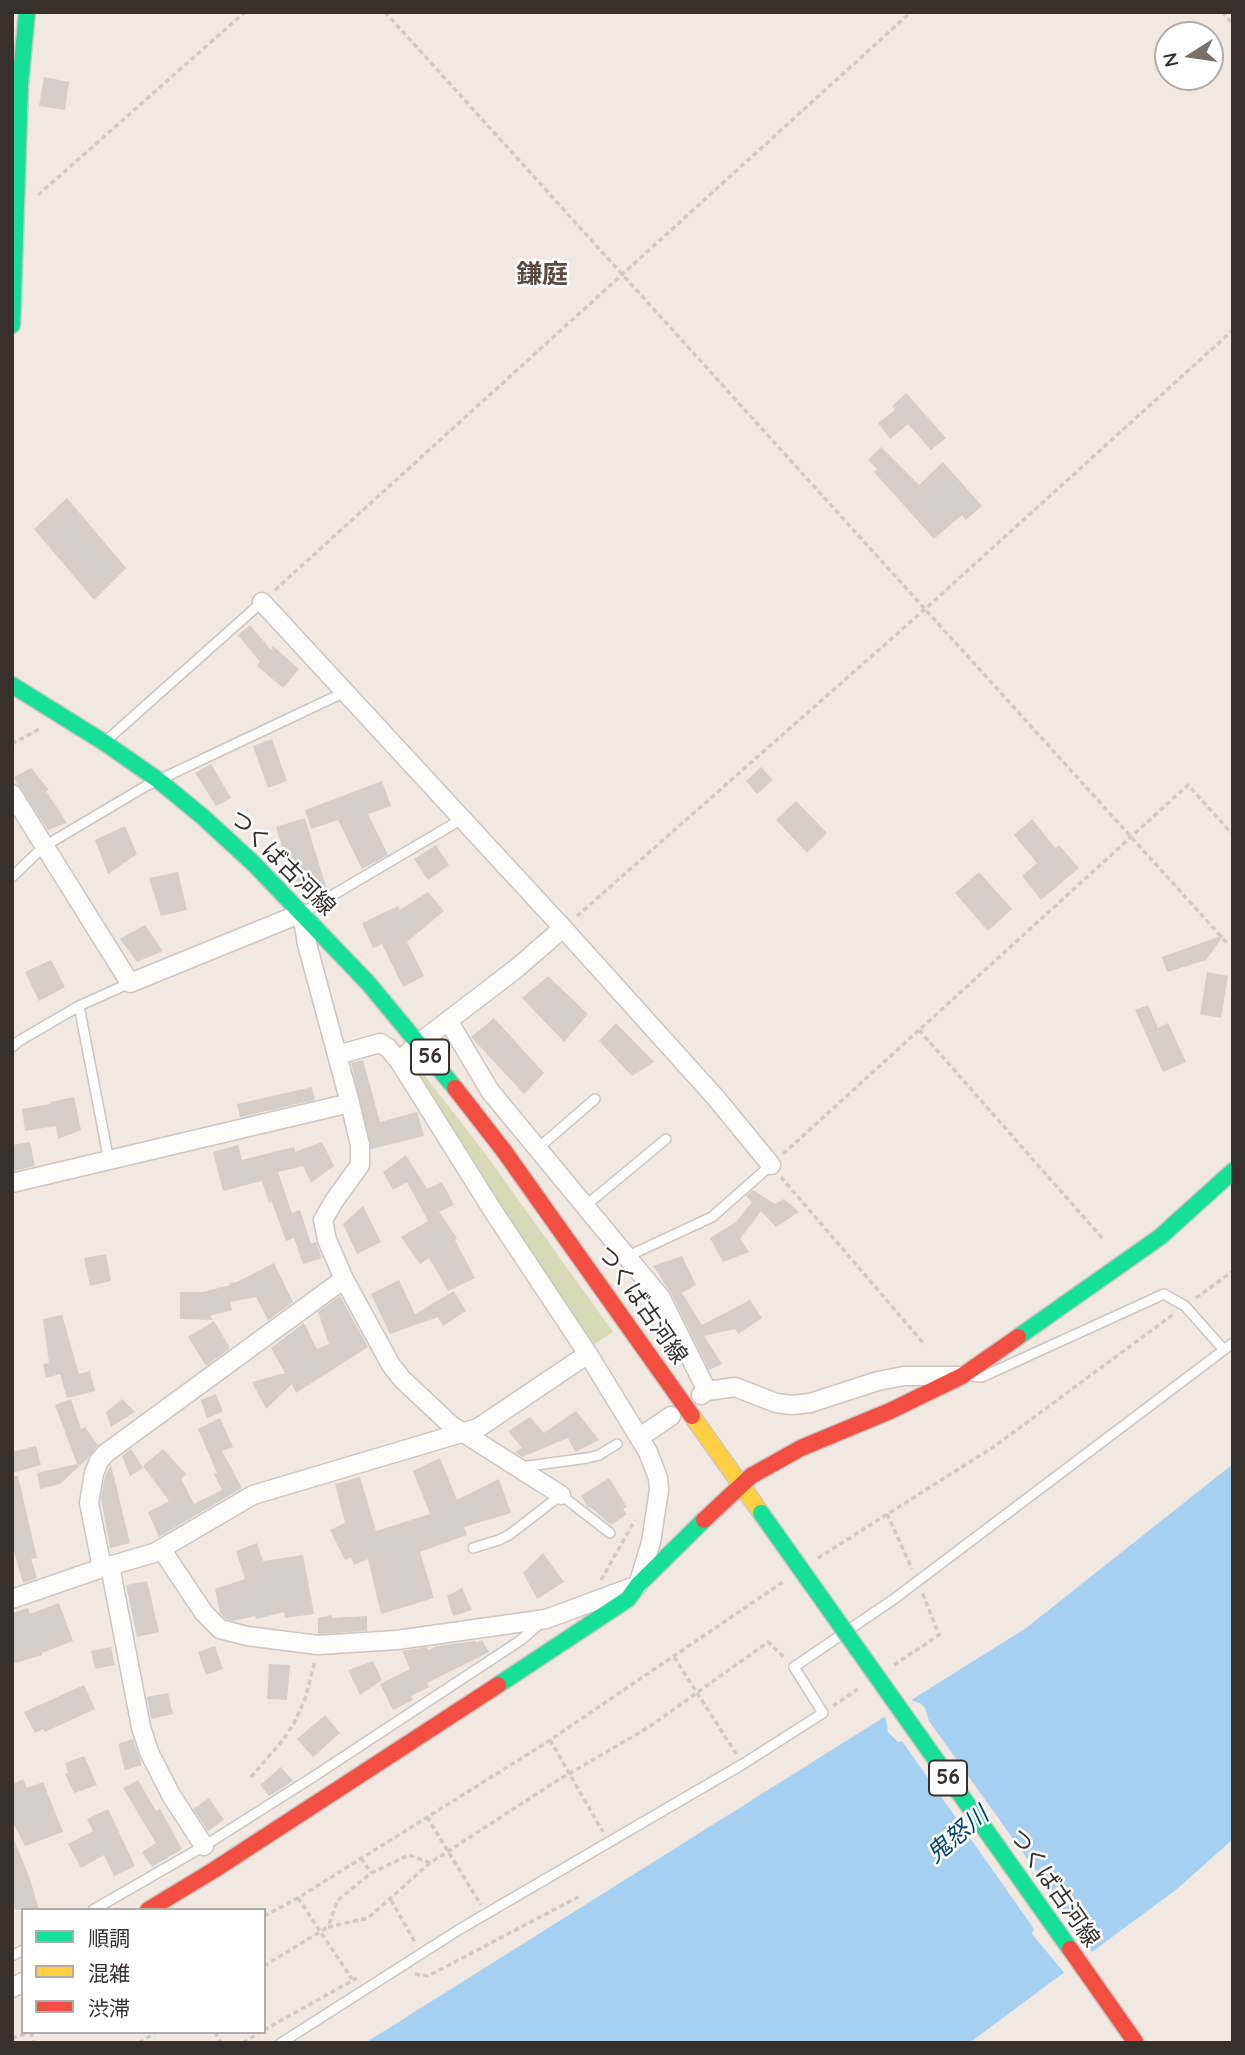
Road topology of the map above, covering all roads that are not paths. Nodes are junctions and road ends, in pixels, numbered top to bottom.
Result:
1 (27, 12) edge
2 (12, 325) edge
3 (262, 601) joint
4 (12, 685) edge
5 (345, 692) junction
6 (104, 743) junction
7 (158, 780) junction
8 (12, 794) edge
9 (462, 819) junction
10 (43, 847) junction
11 (12, 877) edge
12 (302, 913) junction
13 (563, 928) junction
14 (130, 983) junction
15 (79, 1006) junction
16 (449, 1022) junction
17 (419, 1043) junction
18 (12, 1047) edge
19 (337, 1055) junction
20 (399, 1061) junction
21 (595, 1099) dead end
22 (350, 1103) junction
23 (666, 1139) dead end
24 (537, 1149) junction
25 (109, 1161) junction
26 (771, 1165) joint
27 (1233, 1171) edge
28 (12, 1183) edge
29 (584, 1207) junction
30 (626, 1257) junction
31 (344, 1279) junction
32 (1233, 1343) edge
33 (1224, 1350) junction
34 (588, 1354) junction
35 (962, 1376) junction
36 (671, 1416) dead end
37 (465, 1433) junction
38 (640, 1437) junction
39 (617, 1444) dead end
40 (521, 1467) junction
41 (741, 1484) junction
42 (561, 1495) junction
43 (610, 1533) dead end
44 (473, 1548) dead end
45 (162, 1550) junction
46 (106, 1567) junction
47 (638, 1585) junction
48 (12, 1599) edge
49 (545, 1619) junction
50 (204, 1846) junction
51 (96, 1908) edge
52 (151, 1908) edge
53 (281, 2043) edge
54 (1136, 2043) edge

1 - 2 main road
3 - 5 street
3 - 6 lane
4 - 6 main road, つくば古河線 / 56
5 - 7 lane
5 - 9 street
6 - 7 main road, つくば古河線 / 56
7 - 10 lane
7 - 12 main road, つくば古河線 / 56
8 - 10 street
9 - 12 lane
9 - 13 street
10 - 11 lane
10 - 14 street
12 - 14 street
12 - 17 main road, つくば古河線 / 56
12 - 19 street
13 - 16 street
13 - 26 street
14 - 15 lane
15 - 18 lane
15 - 25 lane
16 - 17 street
16 - 24 street
17 - 20 street
17 - 41 main road, つくば古河線 / 56
19 - 20 street
19 - 22 street
20 - 34 street
21 - 24 lane
22 - 25 street
22 - 31 street
23 - 29 lane
24 - 29 street
25 - 28 street
26 - 30 lane
27 - 35 main road
29 - 30 street
30 - 35 street
31 - 37 street
31 - 46 street
32 - 33 lane
33 - 35 lane
33 - 53 lane
34 - 37 street
34 - 38 street
35 - 41 main road
36 - 38 street
37 - 40 street
37 - 45 street
38 - 47 street
39 - 40 lane
40 - 42 street
41 - 47 main road
41 - 54 main road, つくば古河線 / 56, bridge
42 - 43 lane
42 - 44 lane
45 - 46 street
45 - 49 street
46 - 48 street
46 - 50 street
47 - 49 street
47 - 52 main road
49 - 50 lane
50 - 51 lane

